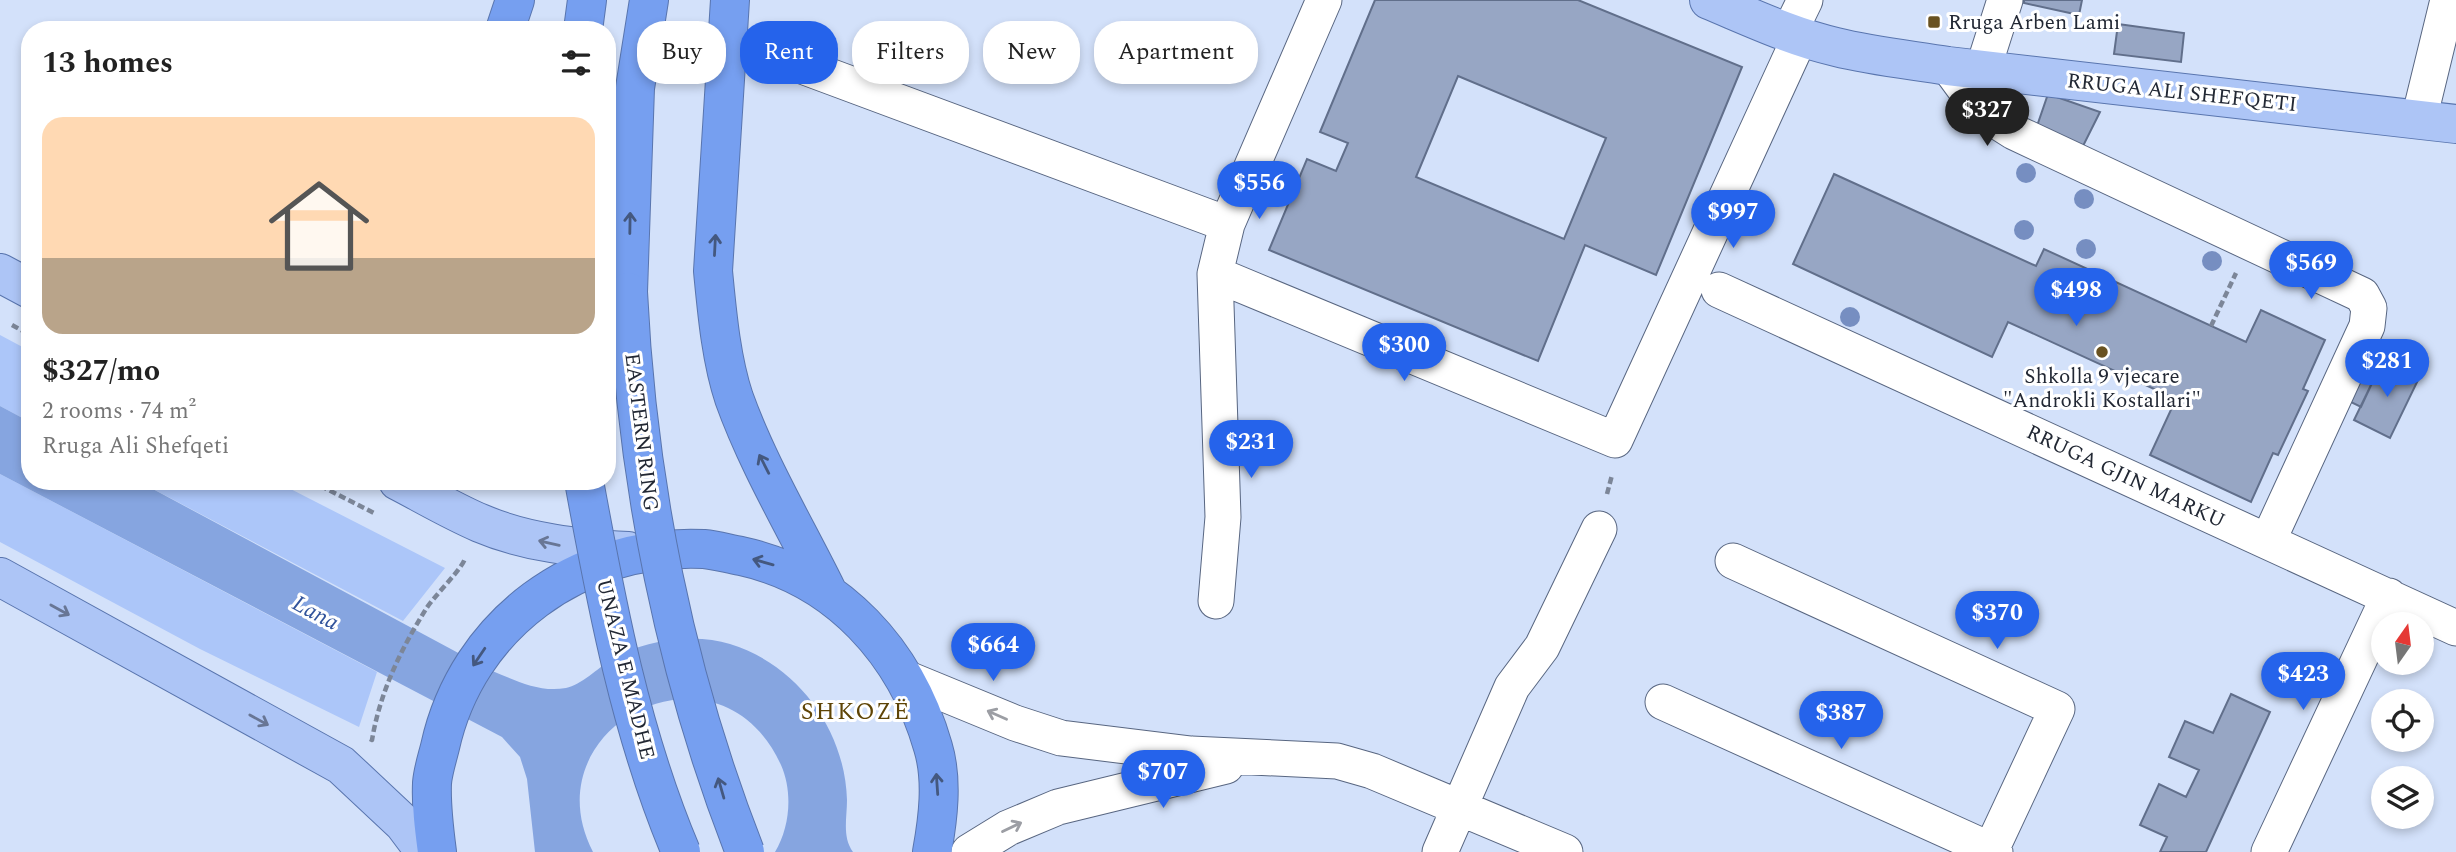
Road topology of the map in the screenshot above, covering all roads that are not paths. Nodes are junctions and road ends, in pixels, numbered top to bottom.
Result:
1 (515, 0) edge
2 (587, 0) edge
3 (649, 0) edge
4 (730, 0) edge
5 (1324, 0) edge
6 (2005, 0) edge
7 (2448, 0) edge
8 (1718, 2) edge
9 (508, 21) edge
10 (584, 21) edge
11 (1798, 23) edge
12 (1966, 68) junction
13 (838, 79) edge
14 (2437, 122) edge
15 (1227, 224) junction
16 (0, 273) edge
17 (1215, 274) junction
18 (21, 284) edge
19 (1719, 290) dead end
20 (415, 490) edge
21 (586, 490) edge
22 (1599, 529) road end
23 (2267, 541) junction
24 (640, 552) junction
25 (1733, 561) dead end
26 (0, 577) edge
27 (827, 591) junction
28 (2389, 596) junction
29 (1216, 601) dead end
30 (2456, 628) edge
31 (908, 679) junction
32 (1663, 702) dead end
33 (1255, 758) junction
34 (1459, 811) junction
35 (1993, 851) edge
36 (425, 852) edge
37 (437, 852) edge
38 (681, 852) edge
39 (745, 852) edge
40 (932, 852) edge
41 (969, 852) edge
42 (1440, 852) edge
43 (1565, 852) edge
44 (2269, 852) edge

1 - 9 highway
2 - 10 highway
39 -> 3 highway, EASTERN RING, bridge
27 -> 4 highway
5 - 15 street
6 - 12 street
7 - 14 street
8 - 11 main road, RRUGA ALI SHEFQETI
11 - 12 main road, RRUGA ALI SHEFQETI
11 - 17 street
12 - 14 main road, RRUGA ALI SHEFQETI
12 - 23 street
13 - 15 street
15 - 17 street
16 - 18 main road
17 - 29 street
19 - 23 street, RRUGA GJIN MARKU
24 -> 20 main road
21 - 38 highway, UNAZA E MADHE, bridge
22 - 34 street
23 - 28 street, RRUGA GJIN MARKU
27 -> 24 highway
24 -> 37 highway
25 - 35 street
26 -> 36 main road
27 - 31 highway
28 - 30 street, RRUGA GJIN MARKU
28 - 44 street
33 -> 31 street
40 -> 31 highway
32 - 35 street
33 - 34 street
41 -> 33 street
34 - 42 street
34 - 43 street

